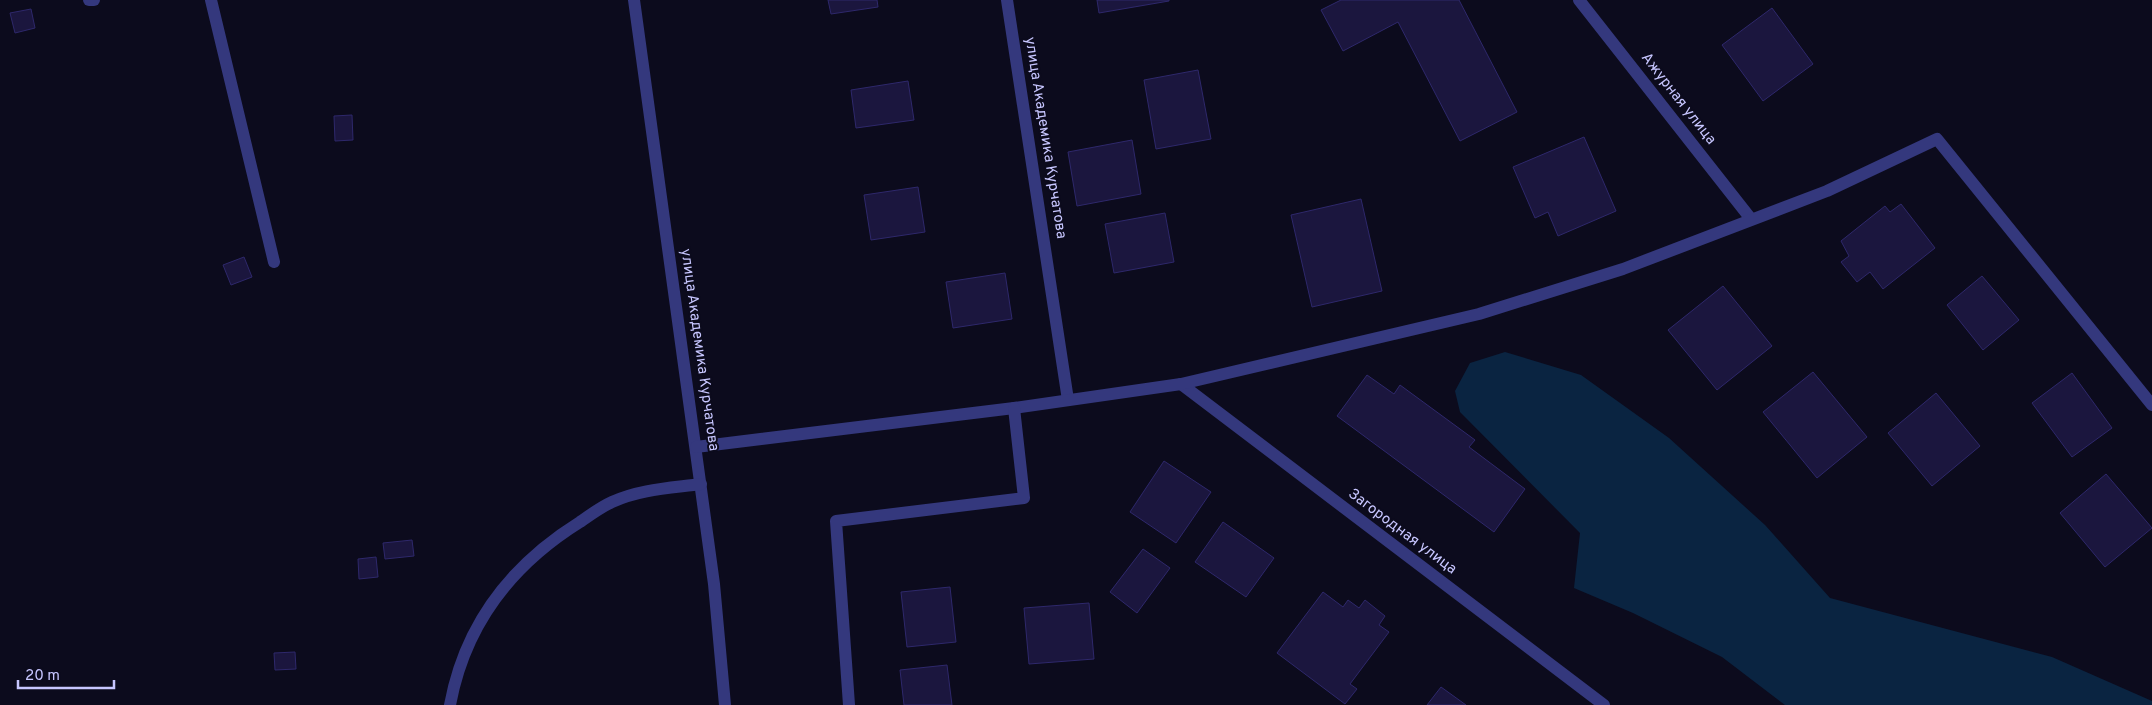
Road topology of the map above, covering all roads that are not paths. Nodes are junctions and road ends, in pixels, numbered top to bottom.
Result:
1 (89, 0) edge
2 (94, 0) edge
3 (211, 0) edge
4 (634, 0) edge
5 (1007, 0) edge
6 (1579, 0) edge
7 (1751, 219) junction
8 (274, 262) dead end
9 (1181, 384) junction
10 (1068, 400) junction
11 (2152, 405) edge
12 (1014, 408) junction
13 (696, 447) junction
14 (701, 484) junction
15 (450, 705) edge
16 (724, 705) edge
17 (849, 705) edge
18 (1604, 705) edge

1 - 2 street
3 - 8 street
4 - 13 street, улица Академика Курчатова
5 - 10 street, улица Академика Курчатова
6 - 7 street, Ажурная улица
7 - 9 street
7 - 11 street
9 - 10 street
9 - 18 street, Загородная улица
10 - 12 street
12 - 13 street
12 - 17 street
13 - 14 street, улица Академика Курчатова
14 - 15 street
14 - 16 street, улица Академика Курчатова

